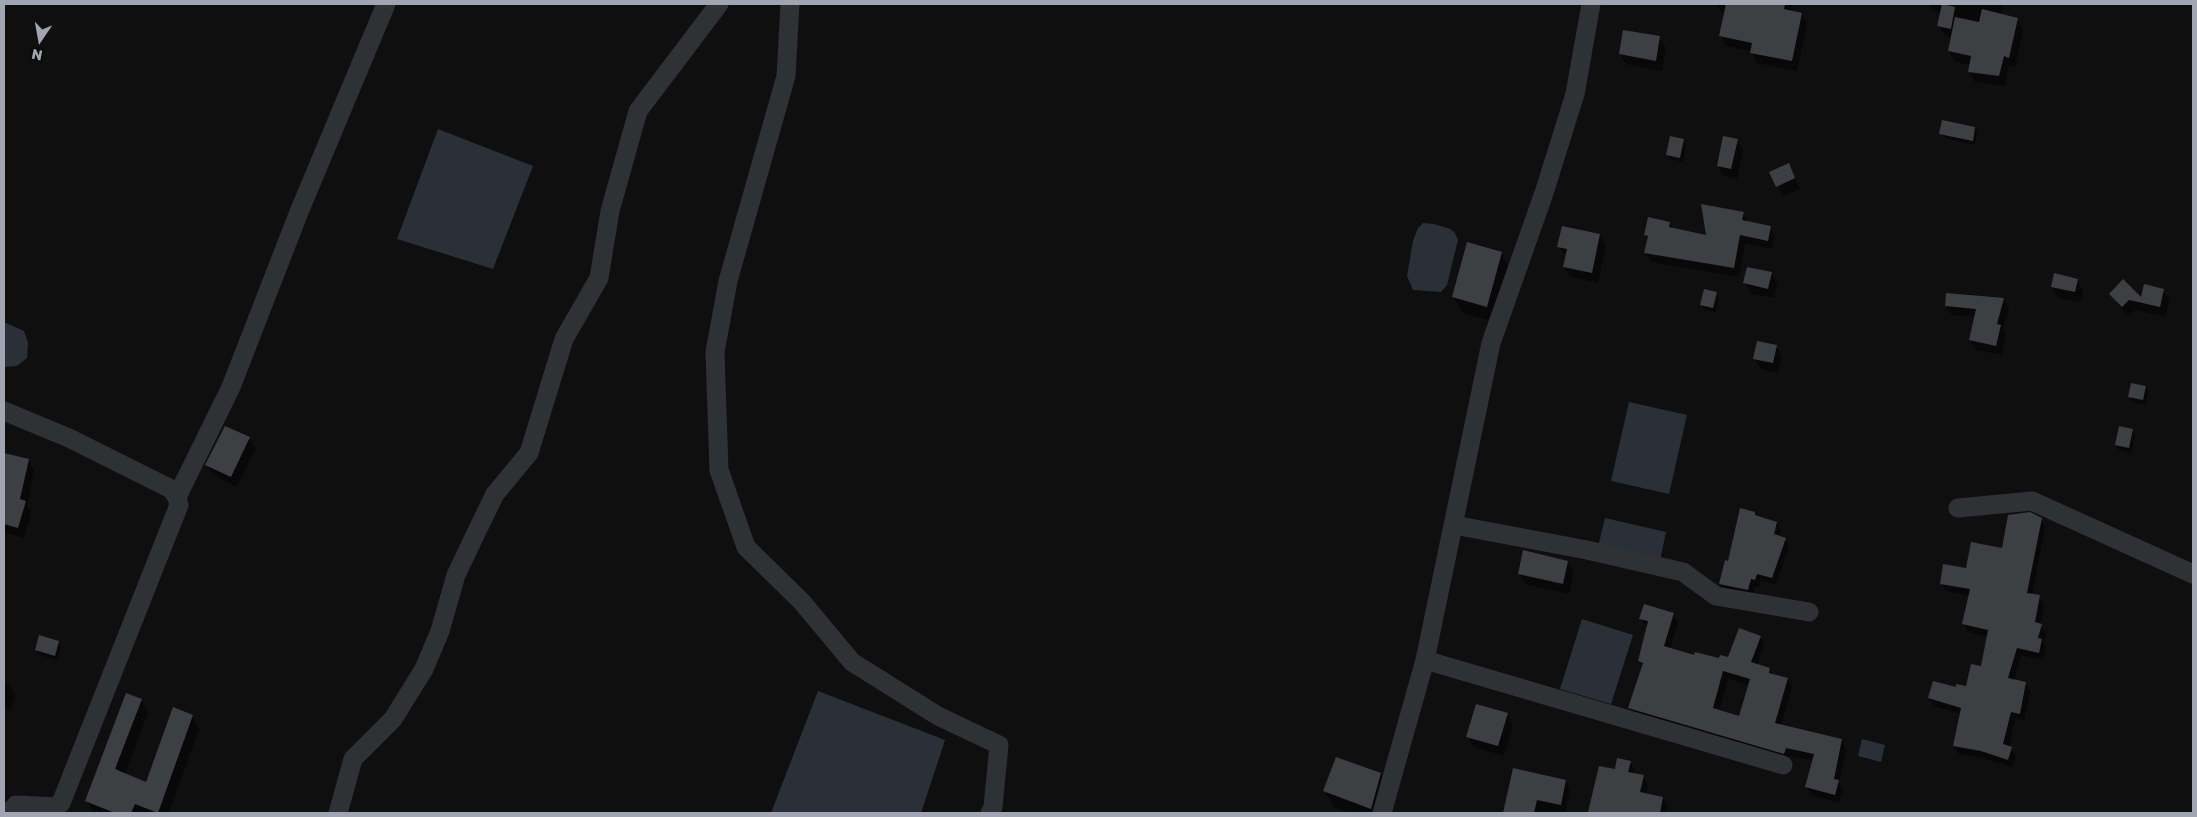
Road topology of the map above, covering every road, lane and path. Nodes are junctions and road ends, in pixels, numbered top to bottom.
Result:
1 (386, 4) edge
2 (720, 4) edge
3 (790, 4) edge
4 (1591, 4) edge
5 (4, 411) edge
6 (177, 497) junction
7 (1958, 508) dead end
8 (1454, 525) junction
9 (2193, 574) edge
10 (1809, 612) dead end
11 (1425, 660) junction
12 (1782, 765) dead end
13 (9, 813) edge
14 (338, 813) edge
15 (990, 813) edge
16 (1382, 813) edge

1 - 6 street
2 - 14 street
3 - 15 street
4 - 8 street
5 - 6 street
6 - 13 street
7 - 9 street
8 - 10 street
8 - 11 street
11 - 12 street
11 - 16 street

